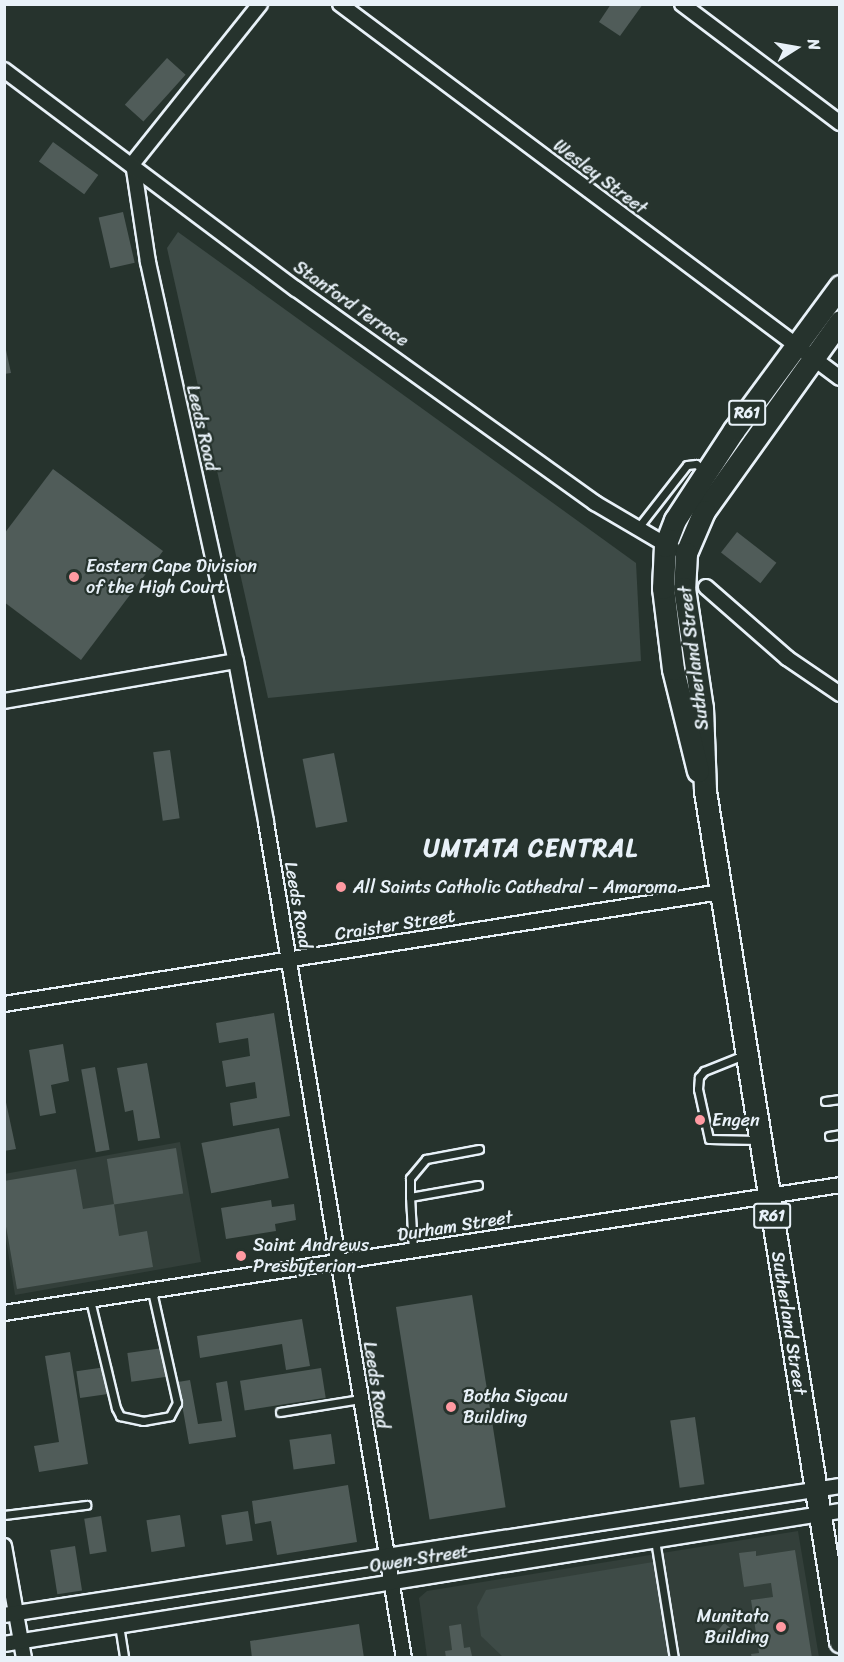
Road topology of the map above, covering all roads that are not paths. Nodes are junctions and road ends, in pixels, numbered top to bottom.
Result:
1 (260, 4) edge
2 (340, 4) edge
3 (682, 4) edge
4 (4, 69) edge
5 (840, 123) edge
6 (133, 164) junction
7 (840, 286) edge
8 (840, 321) edge
9 (805, 352) junction
10 (840, 378) edge
11 (707, 472) junction
12 (637, 529) junction
13 (665, 546) junction
14 (686, 553) junction
15 (706, 587) dead end
16 (236, 661) junction
17 (840, 694) edge
18 (4, 701) edge
19 (705, 791) junction
20 (721, 892) junction
21 (289, 960) junction
22 (4, 1004) edge
23 (747, 1054) junction
24 (840, 1099) edge
25 (825, 1101) dead end
26 (840, 1134) edge
27 (829, 1136) dead end
28 (760, 1140) junction
29 (479, 1149) dead end
30 (478, 1185) dead end
31 (840, 1185) edge
32 (768, 1194) junction
33 (410, 1197) junction
34 (413, 1250) junction
35 (340, 1263) junction
36 (152, 1291) junction
37 (90, 1300) junction
38 (4, 1313) edge
39 (360, 1399) junction
40 (280, 1412) dead end
41 (840, 1486) edge
42 (816, 1490) junction
43 (86, 1505) dead end
44 (829, 1512) edge
45 (4, 1515) edge
46 (655, 1540) junction
47 (4, 1546) edge
48 (388, 1556) junction
49 (392, 1582) junction
50 (10, 1614) edge
51 (119, 1625) junction
52 (21, 1641) junction
53 (840, 1641) edge
54 (4, 1644) edge
55 (24, 1658) edge
56 (124, 1658) edge
57 (404, 1658) edge
58 (674, 1658) edge

1 - 6 street
2 - 9 street, Wesley Street
3 - 5 street
4 - 6 street, Stanford Terrace
6 - 12 street, Stanford Terrace
6 - 16 street, Leeds Road
7 - 9 main road, Sutherland Street / R61
8 - 9 main road, Sutherland Street / R61
9 - 10 street, Wesley Street
9 - 11 main road, Sutherland Street / R61
9 - 14 main road, Sutherland Street / R61
11 - 12 lane
11 - 13 main road, Sutherland Street / R61
12 - 13 street, Stanford Terrace
13 - 14 street, Stanford Terrace
13 - 19 main road, Sutherland Street / R61
14 - 19 main road, Sutherland Street / R61
15 - 17 street
16 - 18 street
16 - 21 street, Leeds Road
19 - 20 main road, Sutherland Street / R61
20 - 21 street, Craister Street
20 - 23 main road, Sutherland Street / R61
21 - 22 street, Craister Street
21 - 35 street, Leeds Road
23 - 28 main road, Sutherland Street / R61
23 - 28 lane
24 - 25 lane
26 - 27 lane
28 - 32 main road, Sutherland Street / R61
29 - 33 lane
30 - 33 lane
31 - 32 street, Durham Street
32 - 34 street, Durham Street
32 - 42 main road, Sutherland Street / R61
33 - 34 lane
34 - 35 street, Durham Street
35 - 36 street, Durham Street
35 - 39 street, Leeds Road
36 - 37 street, Durham Street
36 - 37 lane
37 - 38 street, Durham Street
39 - 40 lane
39 - 48 street, Leeds Road
41 - 42 street, Owen Street
42 - 44 main road, Sutherland Street / R61
42 - 48 street, Owen Street
43 - 45 lane
44 - 46 street, Owen Street
44 - 53 main road, Sutherland Street / R61
46 - 49 street, Owen Street
46 - 58 lane
47 - 50 street
48 - 49 street, Leeds Road
48 - 50 street, Owen Street
49 - 51 street, Owen Street
49 - 57 street, Leeds Road
50 - 52 street
51 - 52 street, Owen Street
51 - 56 lane
52 - 54 street, Owen Street
52 - 55 street

